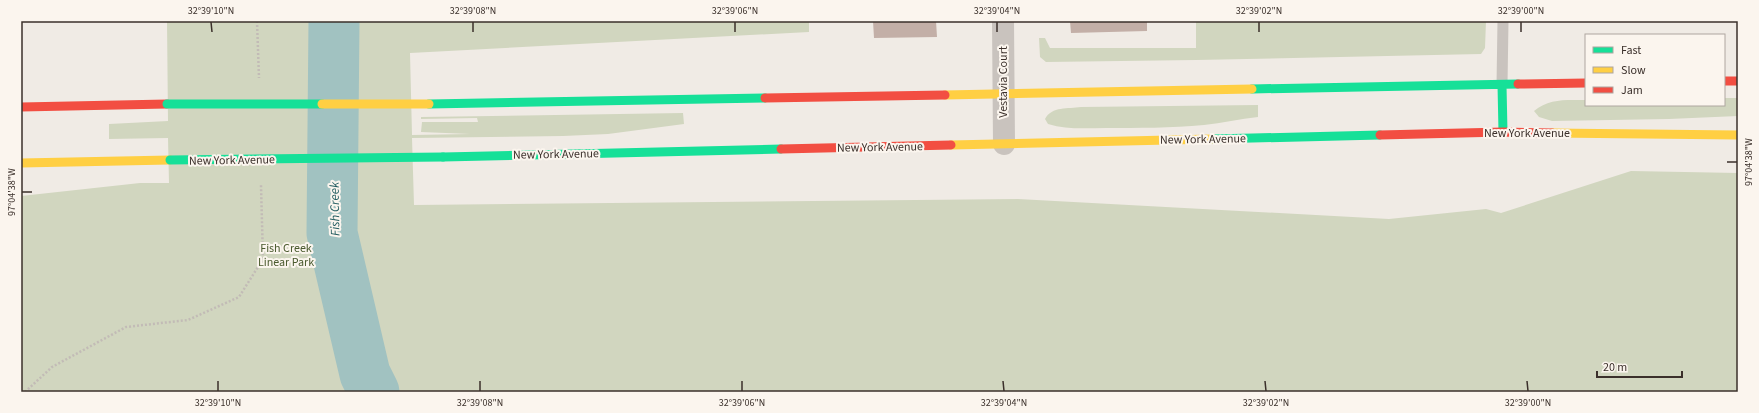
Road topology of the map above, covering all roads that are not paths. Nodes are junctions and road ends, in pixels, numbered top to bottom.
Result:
1 (1003, 21) edge
2 (1503, 21) edge
3 (1725, 81) edge
4 (1738, 81) edge
5 (1585, 83) edge
6 (1502, 85) junction
7 (1004, 93) junction
8 (21, 106) edge
9 (1503, 132) junction
10 (1738, 135) edge
11 (1004, 144) junction
12 (21, 162) edge

1 - 7 street, Vestavia Court
2 - 6 lane
3 - 4 main road
5 - 6 main road
6 - 7 main road
6 - 9 main road
7 - 8 main road, bridge
7 - 11 street, Vestavia Court
9 - 10 main road, New York Avenue
9 - 11 main road, New York Avenue
11 - 12 main road, New York Avenue, bridge

